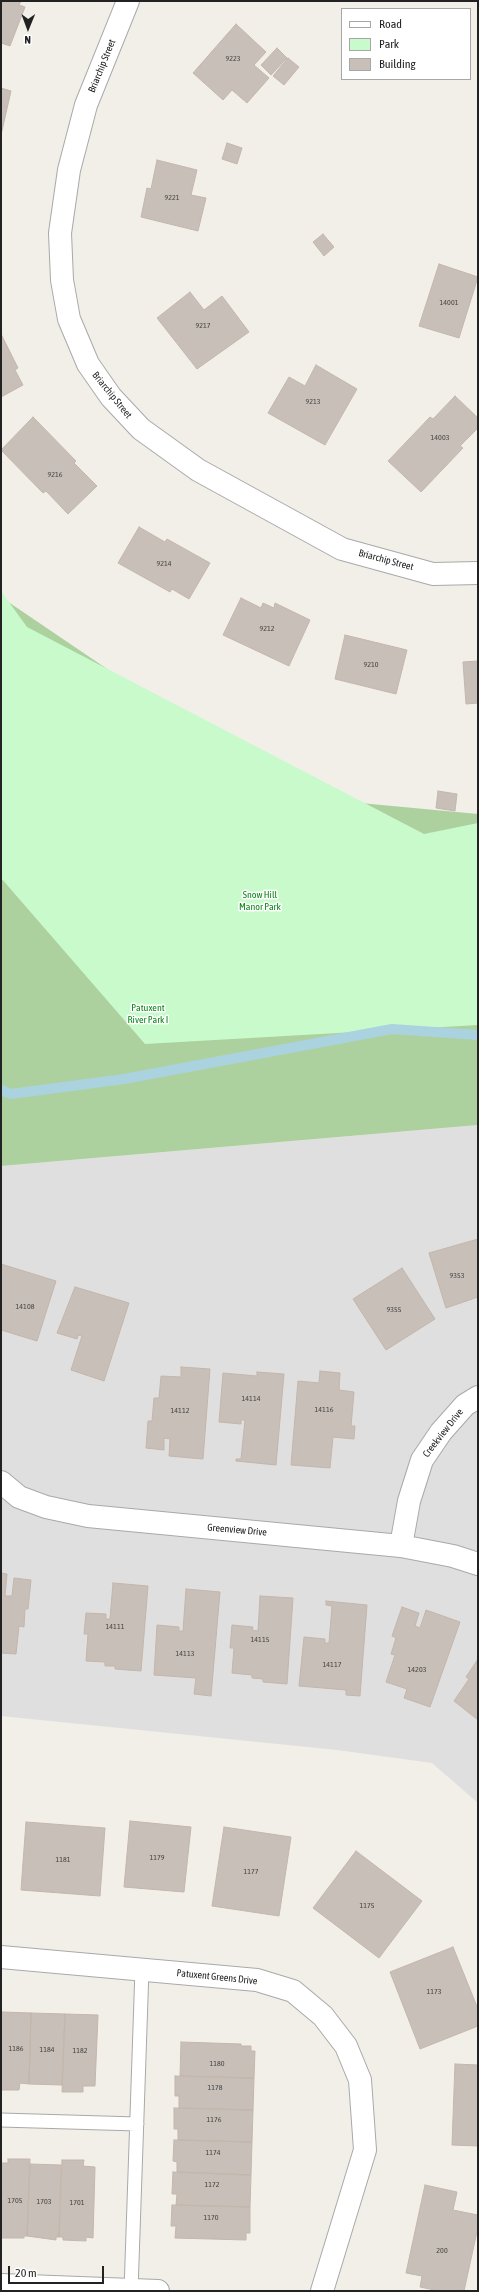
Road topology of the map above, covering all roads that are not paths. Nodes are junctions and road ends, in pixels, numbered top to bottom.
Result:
1 (128, 1) edge
2 (478, 573) edge
3 (478, 1396) edge
4 (1, 1482) edge
5 (400, 1546) junction
6 (478, 1564) edge
7 (1, 1957) edge
8 (142, 1969) junction
9 (1, 2120) edge
10 (136, 2124) junction
11 (1, 2284) edge
12 (131, 2290) edge
13 (158, 2291) edge
14 (322, 2291) edge

1 - 2 street, Briarchip Street
3 - 5 street, Creekview Drive
4 - 5 street, Greenview Drive
5 - 6 street, Greenview Drive
7 - 8 street, Patuxent Greens Drive
8 - 10 lane
8 - 14 street, Patuxent Greens Drive
9 - 10 lane
10 - 12 lane
11 - 12 street
12 - 13 street

